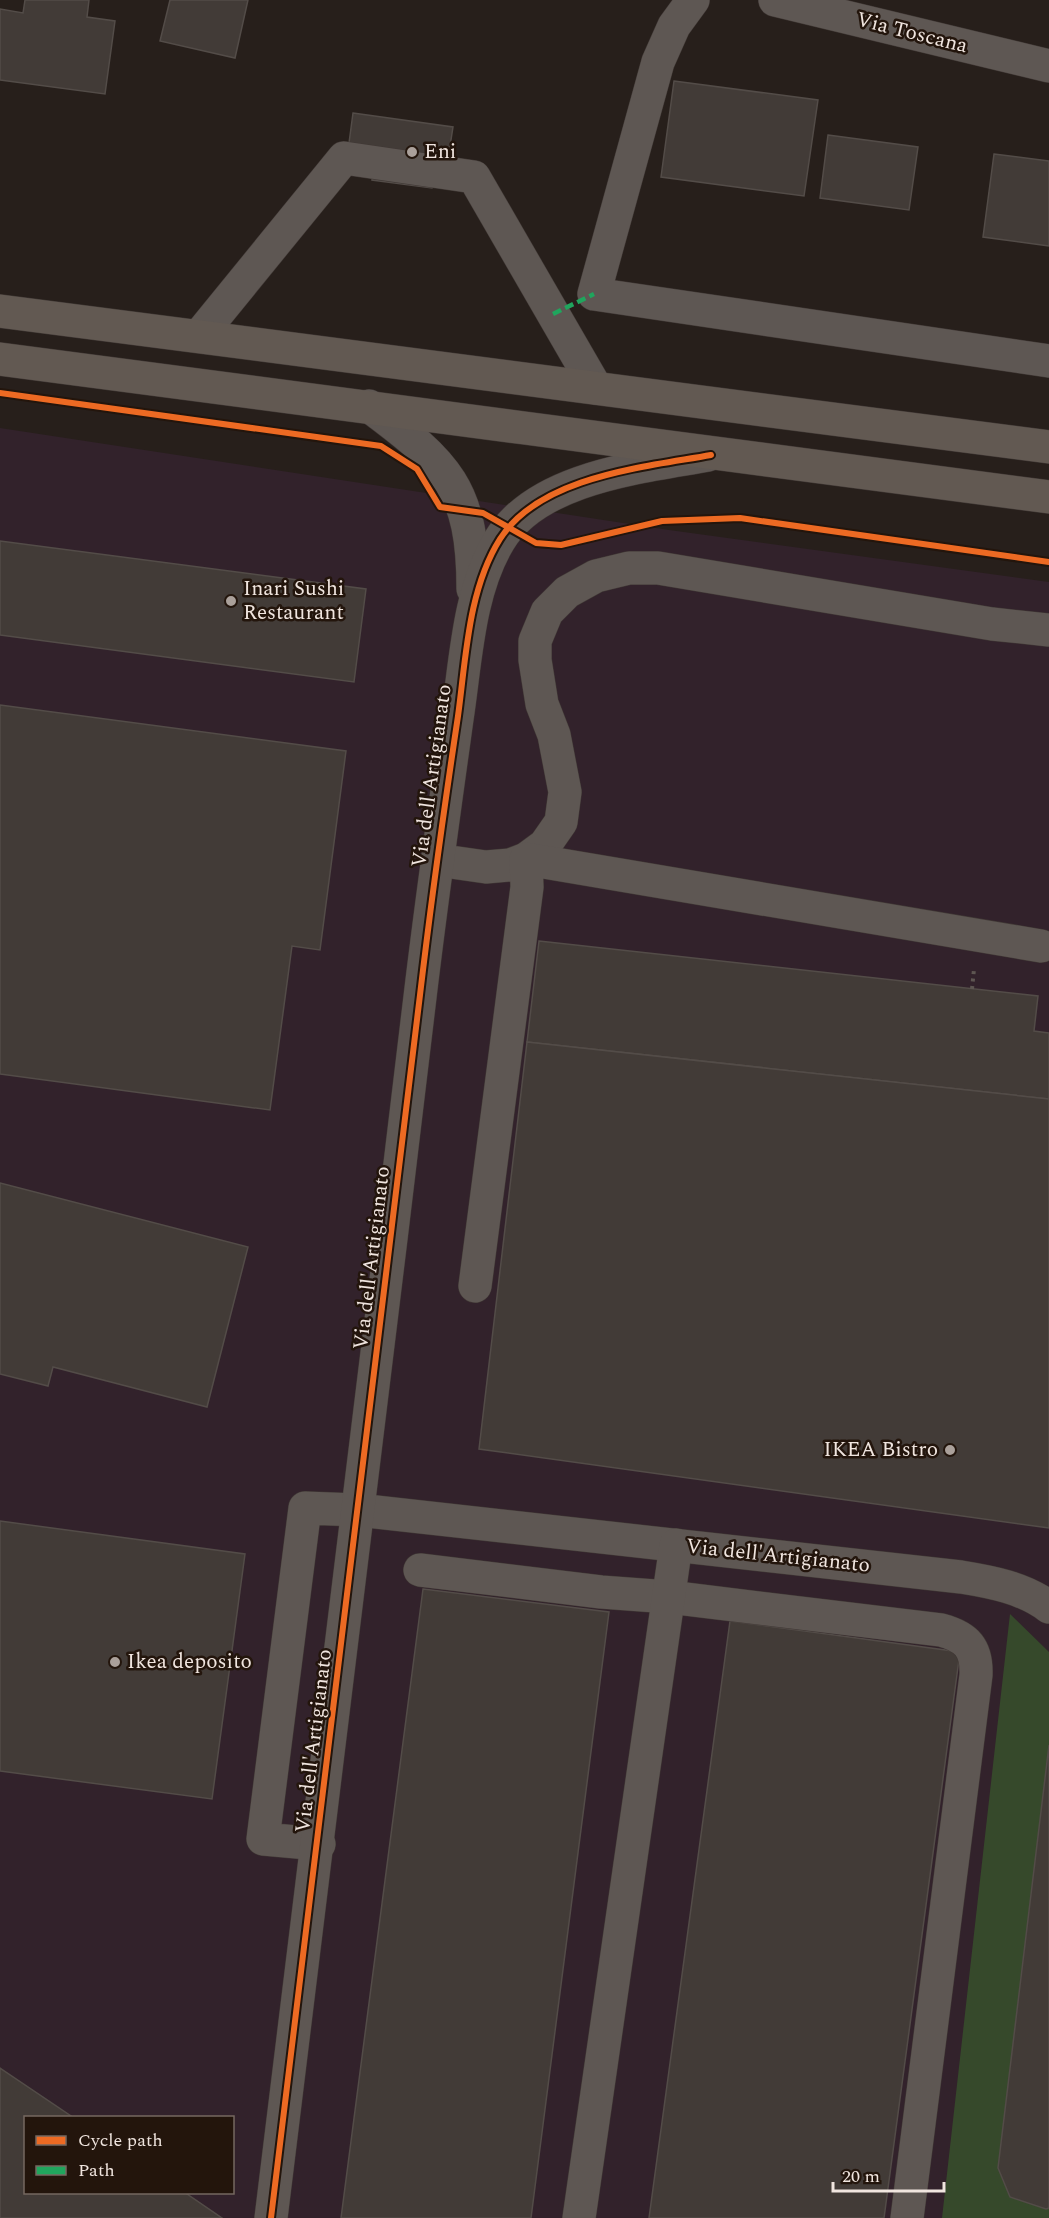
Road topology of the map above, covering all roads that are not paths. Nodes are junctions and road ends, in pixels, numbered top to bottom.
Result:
1 (693, 0) edge
2 (775, 0) edge
3 (1049, 66) edge
4 (0, 311) edge
5 (199, 336) junction
6 (0, 359) edge
7 (1049, 361) edge
8 (596, 388) junction
9 (369, 406) junction
10 (1049, 447) edge
11 (711, 454) junction
12 (1049, 497) edge
13 (473, 610) junction
14 (1049, 630) edge
15 (437, 860) junction
16 (526, 860) junction
17 (1041, 946) dead end
18 (475, 1286) dead end
19 (358, 1510) junction
20 (676, 1545) junction
21 (420, 1570) dead end
22 (669, 1597) junction
23 (1049, 1607) edge
24 (319, 1844) junction
25 (270, 2218) edge
26 (579, 2218) edge
27 (907, 2218) edge

1 - 7 street
2 - 3 street, Via Toscana
4 - 5 main road
5 - 8 main road
5 - 8 street
6 - 9 main road
8 - 10 main road
9 - 11 main road
9 - 13 street, Via dell'Artigianato
11 - 12 main road
11 - 13 street, Via dell'Artigianato
13 - 15 street, Via dell'Artigianato
14 - 16 street
15 - 16 street
15 - 19 street, Via dell'Artigianato
16 - 17 street
16 - 18 street
19 - 20 street, Via dell'Artigianato
19 - 24 street, Via dell'Artigianato
19 - 24 street
20 - 22 street
20 - 23 street, Via dell'Artigianato
21 - 22 street
22 - 26 street
22 - 27 street
24 - 25 street, Via dell'Artigianato

